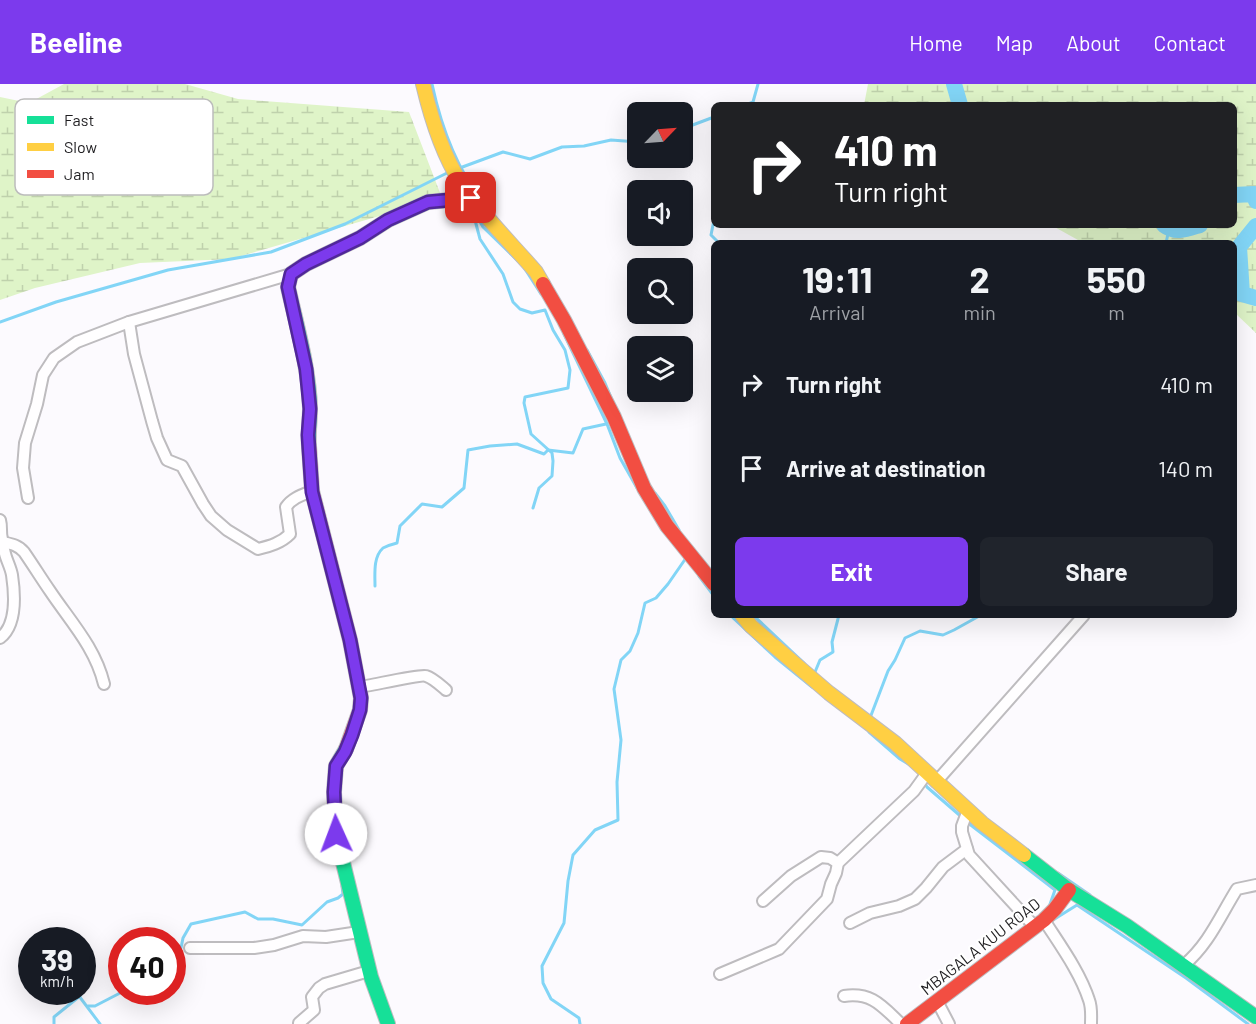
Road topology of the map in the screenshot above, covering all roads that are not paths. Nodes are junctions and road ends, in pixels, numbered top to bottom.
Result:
1 (423, 84) edge
2 (471, 198) junction
3 (291, 274) junction
4 (129, 322) junction
5 (312, 492) junction
6 (28, 498) dead end
7 (0, 520) edge
8 (2, 542) junction
9 (711, 580) edge
10 (745, 618) edge
11 (1081, 618) edge
12 (0, 638) edge
13 (104, 684) dead end
14 (359, 687) junction
15 (446, 690) dead end
16 (931, 777) junction
17 (968, 810) junction
18 (967, 849) junction
19 (838, 863) junction
20 (1256, 885) edge
21 (1069, 890) junction
22 (763, 901) dead end
23 (850, 923) dead end
24 (1040, 924) junction
25 (359, 932) junction
26 (190, 948) dead end
27 (1184, 965) junction
28 (369, 971) junction
29 (720, 974) dead end
30 (844, 996) dead end
31 (937, 1001) junction
32 (1256, 1017) edge
33 (299, 1023) edge
34 (388, 1024) edge
35 (901, 1024) edge
36 (907, 1024) edge
37 (949, 1024) edge
38 (1091, 1024) edge

1 - 2 street
2 - 3 street
2 - 9 street
3 - 4 street
3 - 5 street
4 - 5 street
4 - 6 street
5 - 14 street
7 - 8 street
8 - 12 street
8 - 13 street
10 - 16 street
11 - 16 street
14 - 15 street
14 - 25 street
16 - 17 street
16 - 19 street
17 - 18 street
17 - 21 street
18 - 23 street
18 - 24 street
19 - 22 street
19 - 29 street
20 - 27 street
21 - 24 street, MBAGALA KUU ROAD
21 - 27 street
24 - 31 street, MBAGALA KUU ROAD
24 - 38 street
25 - 26 street
25 - 28 street
27 - 32 street
28 - 33 street
28 - 34 street
30 - 35 street
31 - 36 street, MBAGALA KUU ROAD
31 - 37 street

